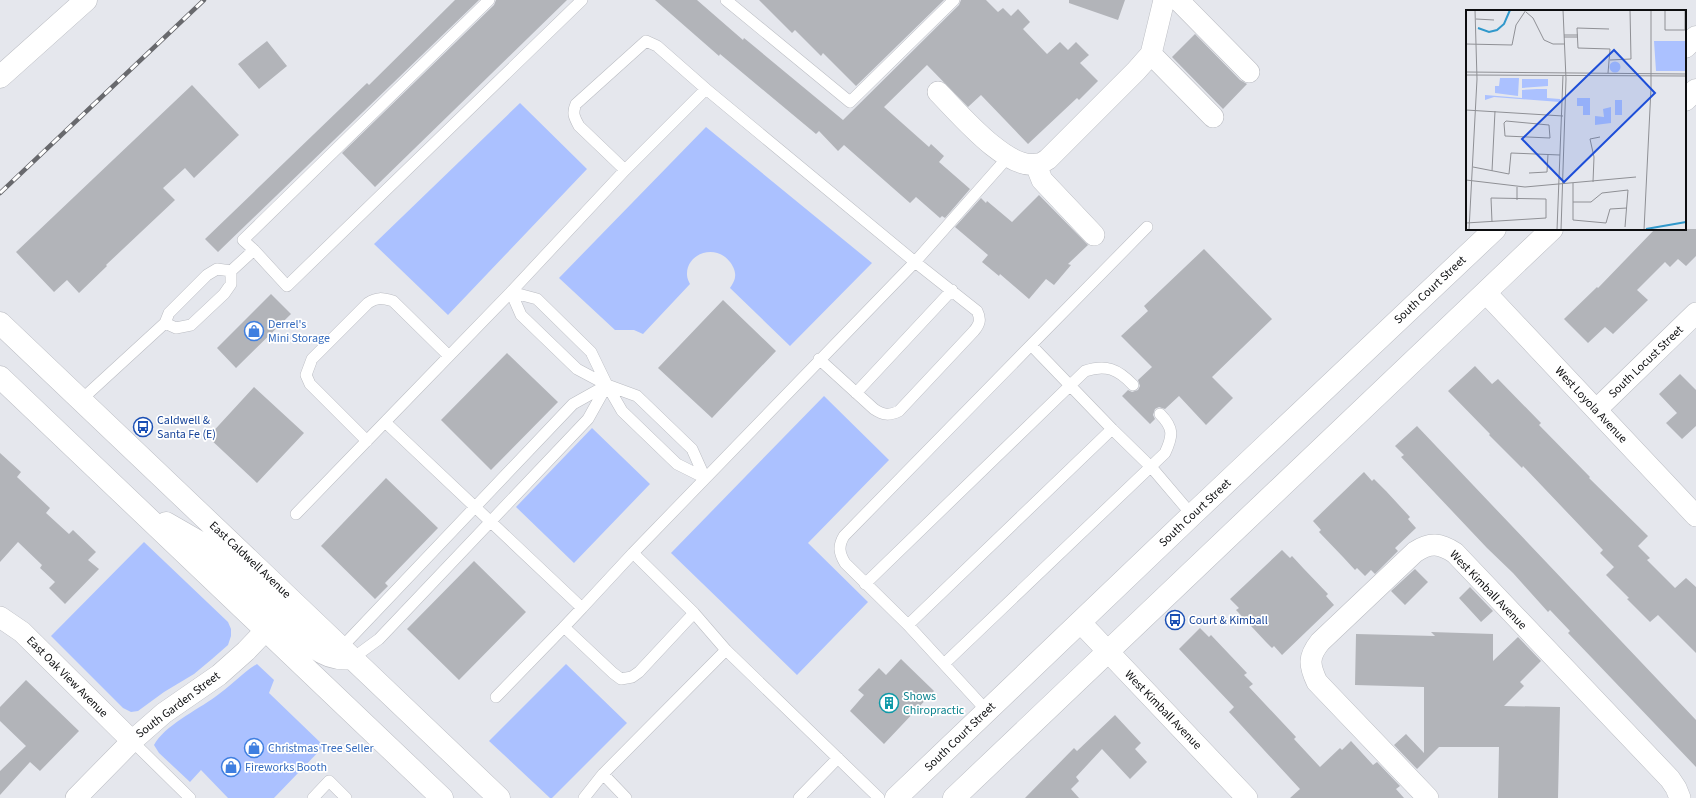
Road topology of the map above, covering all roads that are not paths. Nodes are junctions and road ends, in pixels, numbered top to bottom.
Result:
1 (86, 0) edge
2 (489, 0) edge
3 (582, 0) edge
4 (726, 0) edge
5 (954, 0) edge
6 (1164, 0) edge
7 (1178, 0) edge
8 (1696, 37) edge
9 (1686, 46) edge
10 (1151, 54) junction
11 (1249, 72) dead end
12 (0, 77) edge
13 (706, 89) junction
14 (1696, 90) edge
15 (938, 92) dead end
16 (1686, 99) edge
17 (1213, 118) dead end
18 (1008, 157) junction
19 (1036, 165) junction
20 (625, 170) junction
21 (1147, 227) dead end
22 (1494, 230) edge
23 (1551, 230) edge
24 (1094, 235) dead end
25 (254, 250) junction
26 (915, 262) junction
27 (231, 271) junction
28 (952, 290) junction
29 (511, 292) junction
30 (1486, 293) junction
31 (1696, 313) edge
32 (0, 323) edge
33 (165, 323) junction
34 (1031, 345) junction
35 (449, 356) junction
36 (820, 359) junction
37 (0, 377) edge
38 (607, 385) junction
39 (1070, 385) junction
40 (1133, 385) dead end
41 (856, 393) junction
42 (81, 400) junction
43 (1596, 410) junction
44 (1160, 414) dead end
45 (385, 422) junction
46 (1112, 429) junction
47 (367, 441) junction
48 (1152, 468) junction
49 (705, 478) junction
50 (475, 506) junction
51 (138, 507) junction
52 (296, 514) dead end
53 (1192, 515) junction
54 (1696, 516) edge
55 (490, 522) junction
56 (633, 553) junction
57 (865, 584) junction
58 (582, 608) junction
59 (694, 613) junction
60 (0, 617) edge
61 (1080, 622) junction
62 (908, 625) junction
63 (564, 627) junction
64 (265, 631) junction
65 (726, 650) junction
66 (347, 652) junction
67 (1108, 652) junction
68 (945, 663) junction
69 (496, 697) dead end
70 (987, 711) junction
71 (132, 741) junction
72 (838, 758) junction
73 (603, 774) junction
74 (76, 798) edge
75 (190, 798) edge
76 (313, 798) edge
77 (346, 798) edge
78 (442, 798) edge
79 (499, 798) edge
80 (584, 798) edge
81 (626, 798) edge
82 (799, 798) edge
83 (880, 798) edge
84 (896, 798) edge
85 (954, 798) edge
86 (1247, 798) edge
87 (1428, 798) edge
88 (1680, 798) edge

1 - 12 street
2 - 25 lane
3 - 25 lane
4 - 5 lane
6 - 10 street
7 - 11 street
8 - 9 street
10 - 17 street
10 - 19 street
13 - 20 lane
13 - 20 lane
13 - 26 lane
14 - 16 street
15 - 18 street
18 - 19 street
18 - 26 lane
19 - 24 street
20 - 29 lane
21 - 34 lane
22 - 53 street, South Court Street
23 - 30 street
25 - 27 lane
26 - 28 lane
26 - 36 lane
27 - 33 lane
27 - 33 lane
28 - 41 lane
28 - 41 lane
29 - 35 lane
29 - 38 lane
29 - 38 lane
30 - 43 street, West Loyola Avenue
30 - 67 street
31 - 43 street, South Locust Street
32 - 42 street, East Caldwell Avenue
33 - 42 lane
34 - 39 lane
34 - 57 lane
35 - 45 lane
35 - 47 lane
36 - 41 lane
36 - 49 lane
37 - 51 street
38 - 49 lane
38 - 49 lane
38 - 50 lane
38 - 55 lane
39 - 40 lane
39 - 46 lane
39 - 57 lane
42 - 66 street, East Caldwell Avenue
43 - 54 street, West Loyola Avenue
44 - 48 lane
45 - 47 lane
45 - 50 lane
46 - 48 lane
46 - 62 lane
47 - 52 lane
48 - 53 lane
48 - 68 lane
49 - 56 lane
50 - 55 lane
50 - 66 lane
51 - 64 street
51 - 66 street
53 - 61 street, South Court Street
55 - 58 lane
55 - 66 lane
56 - 58 lane
56 - 59 lane
57 - 62 lane
58 - 63 lane
59 - 63 lane
59 - 65 lane
60 - 71 street, East Oak View Avenue
61 - 67 street, West Kimball Avenue
61 - 70 street, South Court Street
62 - 68 lane
63 - 69 lane
64 - 71 street, South Garden Street
64 - 78 street
65 - 72 lane
65 - 73 lane
66 - 79 street, East Caldwell Avenue
67 - 85 street
67 - 86 street, West Kimball Avenue
68 - 70 lane
70 - 84 street, South Court Street
71 - 74 street, South Garden Street
71 - 75 lane
72 - 82 lane
72 - 83 lane
73 - 80 lane
73 - 81 lane
76 - 77 lane
87 - 88 street, West Kimball Avenue

